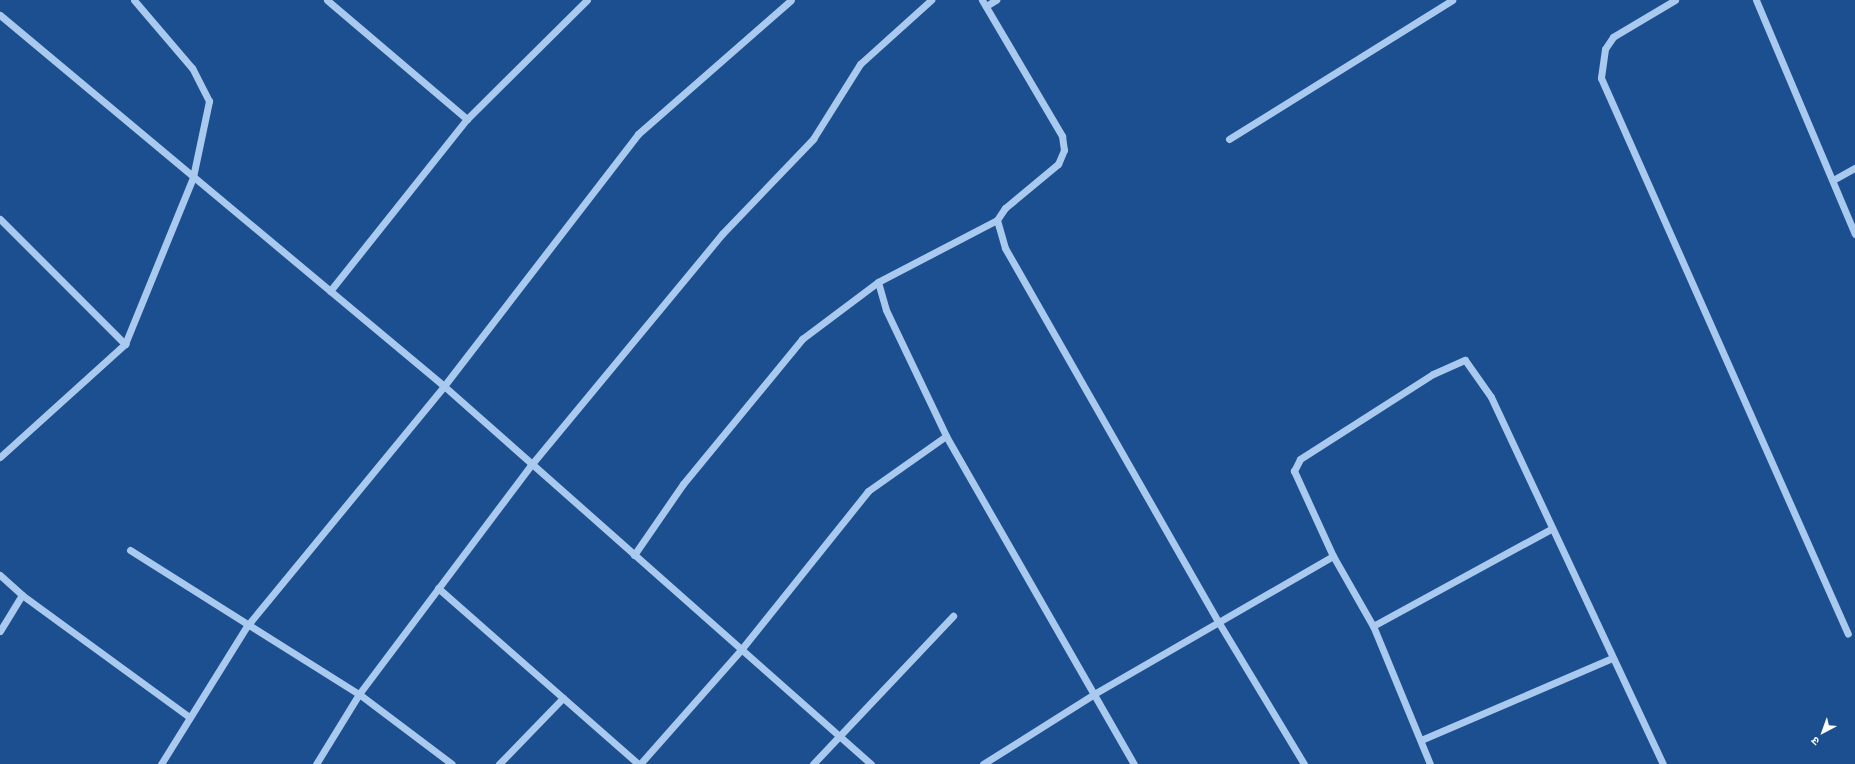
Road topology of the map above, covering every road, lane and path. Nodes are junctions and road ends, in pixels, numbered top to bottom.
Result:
1 (134, 0) edge
2 (326, 0) edge
3 (587, 0) edge
4 (791, 0) edge
5 (931, 0) edge
6 (996, 0) edge
7 (1452, 0) edge
8 (1675, 0) edge
9 (1756, 0) edge
10 (984, 3) edge
11 (0, 15) edge
12 (467, 119) junction
13 (1229, 139) dead end
14 (1855, 168) edge
15 (193, 177) junction
16 (1833, 180) junction
17 (0, 219) edge
18 (997, 220) junction
19 (1855, 234) edge
20 (878, 282) junction
21 (330, 291) junction
22 (125, 344) junction
23 (444, 386) junction
24 (946, 436) junction
25 (0, 457) edge
26 (531, 465) junction
27 (1551, 530) junction
28 (130, 550) dead end
29 (634, 555) junction
30 (1333, 556) junction
31 (0, 575) edge
32 (438, 588) junction
33 (22, 595) junction
34 (953, 616) dead end
35 (1218, 623) junction
36 (247, 626) junction
37 (1373, 626) junction
38 (0, 631) edge
39 (1848, 634) dead end
40 (740, 651) junction
41 (1612, 658) junction
42 (358, 694) junction
43 (1094, 694) junction
44 (563, 698) junction
45 (189, 717) junction
46 (839, 736) junction
47 (1421, 740) junction
48 (161, 764) edge
49 (316, 764) edge
50 (452, 764) edge
51 (499, 764) edge
52 (639, 764) edge
53 (813, 764) edge
54 (871, 764) edge
55 (983, 764) edge
56 (1134, 764) edge
57 (1304, 764) edge
58 (1430, 764) edge
59 (1663, 764) edge

1 - 15 street
2 - 12 street
3 - 12 street
4 - 23 street
5 - 26 street
6 - 10 street
7 - 13 street
8 - 39 street
9 - 16 street
10 - 18 street
11 - 15 street
12 - 21 street
14 - 16 street
15 - 21 street
15 - 22 street
16 - 19 street
17 - 22 street
18 - 20 street
18 - 35 street
20 - 24 street
20 - 29 street
21 - 23 street
22 - 25 street
23 - 26 street
23 - 36 street
24 - 40 street
24 - 43 street
26 - 29 street
26 - 32 street
27 - 30 street
27 - 37 street
27 - 41 street
28 - 36 street
29 - 40 street
30 - 35 street
30 - 37 street
31 - 33 street
32 - 42 street
32 - 44 street
33 - 38 street
33 - 45 street
34 - 46 street
35 - 43 street
35 - 57 street
36 - 42 street
36 - 45 street
37 - 47 street
40 - 46 street
40 - 52 street
41 - 47 street
41 - 59 street
42 - 49 street
42 - 50 street
43 - 55 street
43 - 56 street
44 - 51 street
44 - 52 street
45 - 48 street
46 - 53 street
46 - 54 street
47 - 58 street

